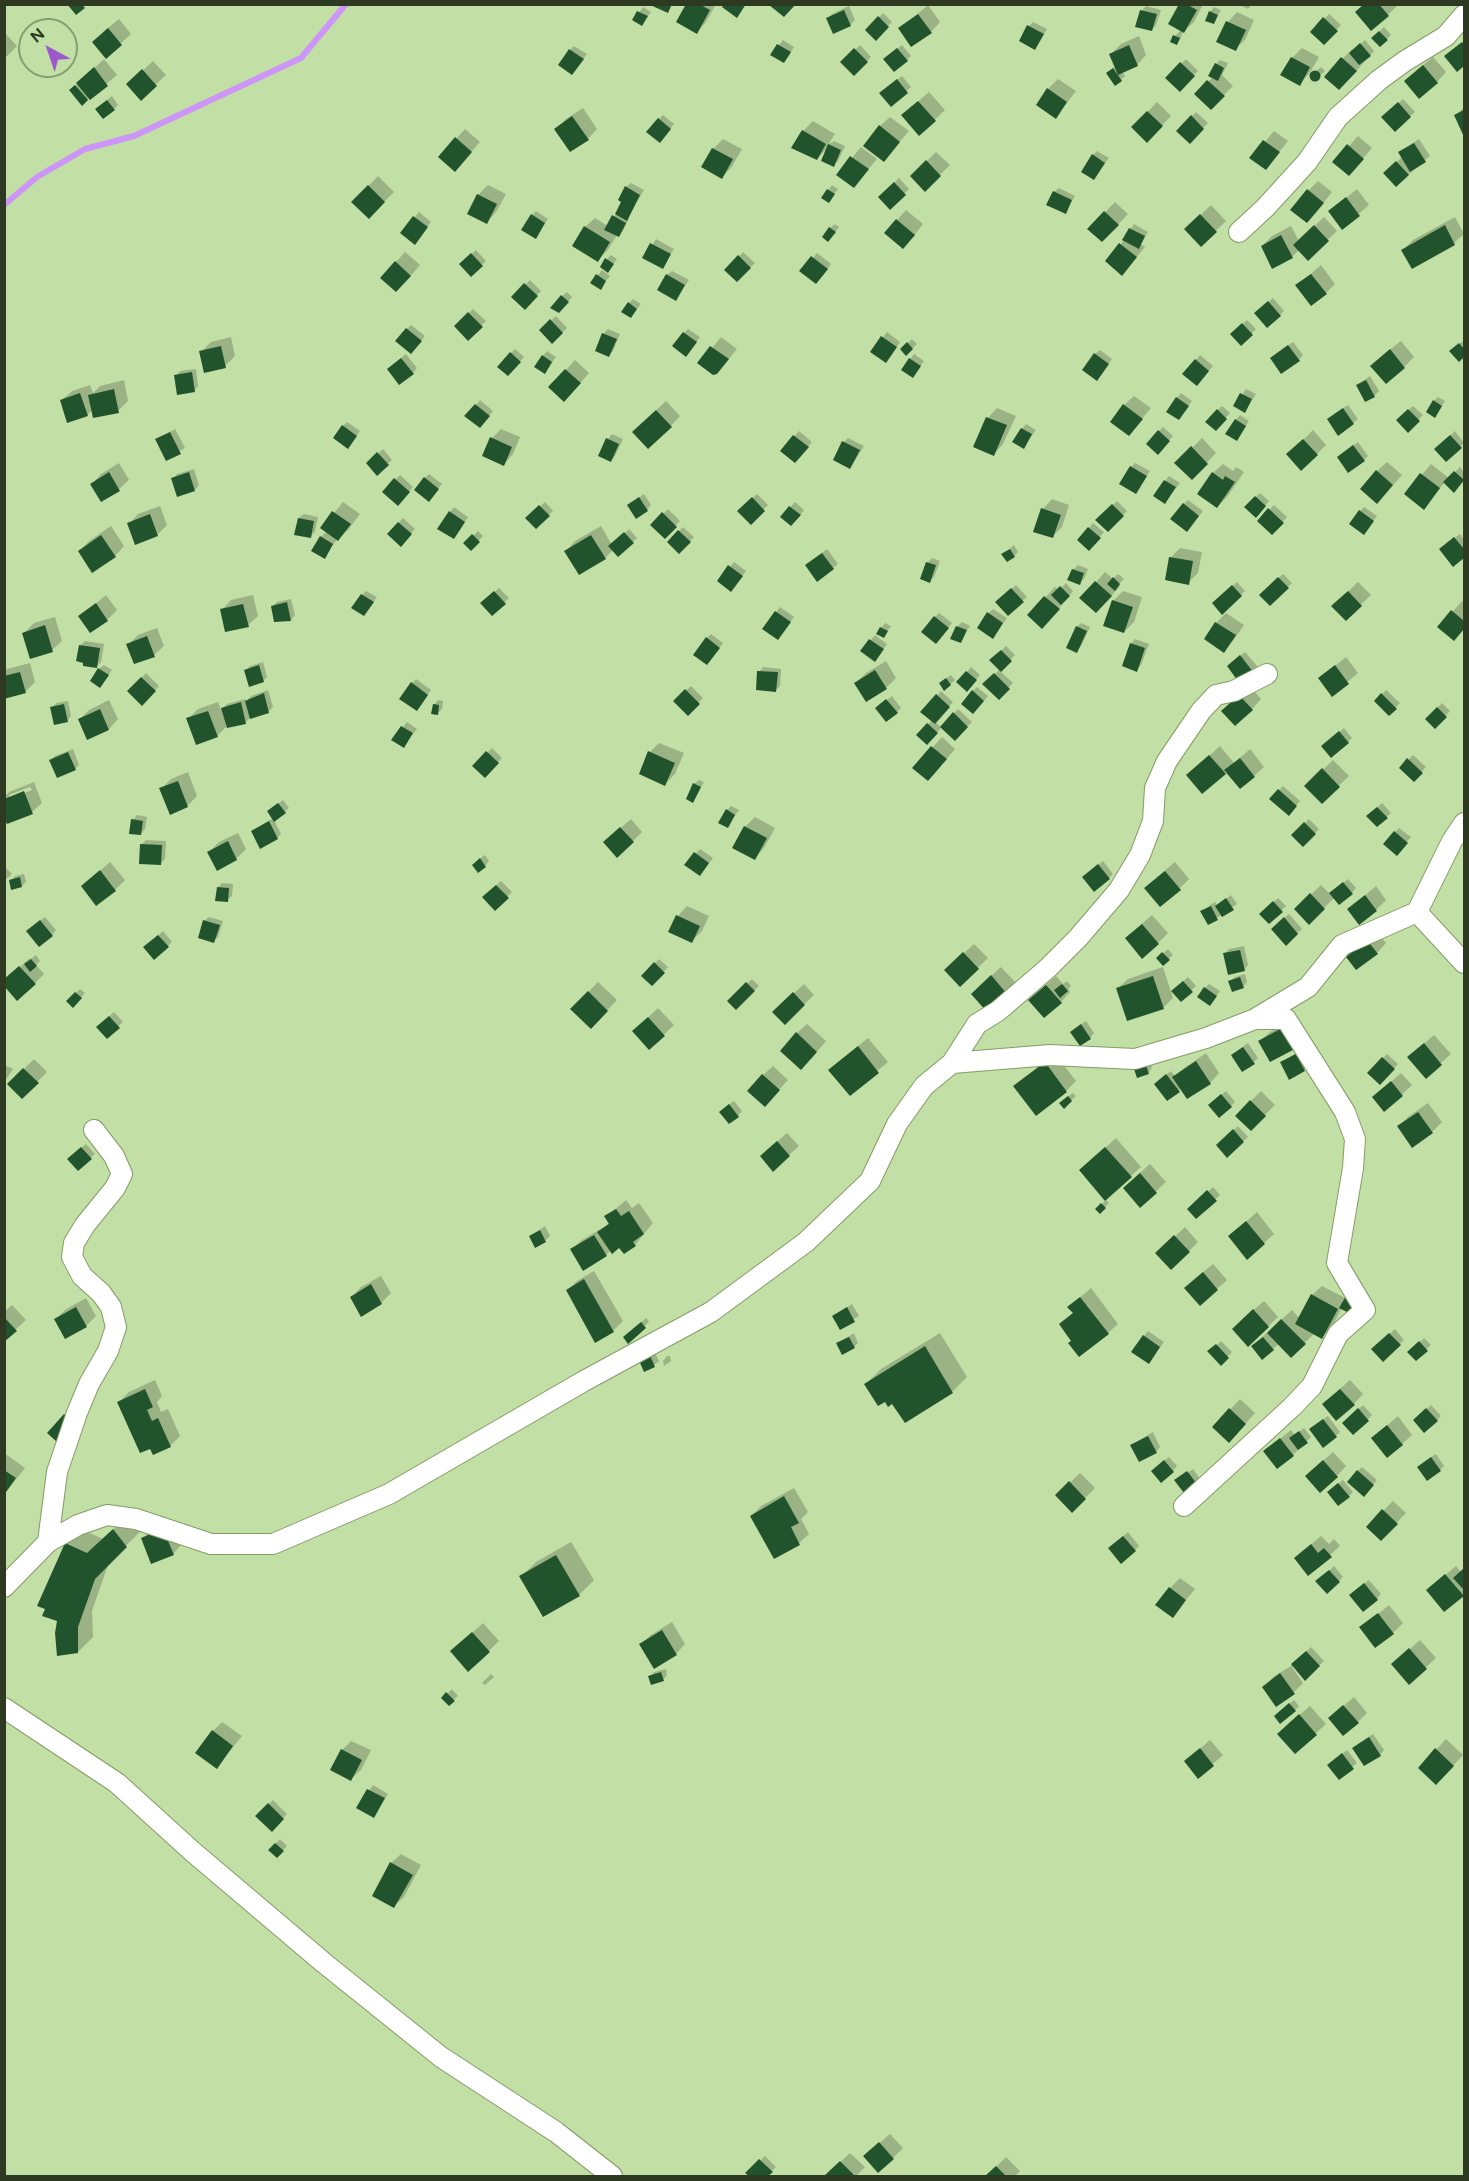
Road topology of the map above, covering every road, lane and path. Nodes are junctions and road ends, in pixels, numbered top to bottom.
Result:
1 (1464, 15) edge
2 (1239, 232) dead end
3 (1267, 674) dead end
4 (1464, 823) edge
5 (1417, 912) junction
6 (1464, 963) edge
7 (1255, 1019) junction
8 (952, 1063) junction
9 (94, 1130) dead end
10 (1184, 1506) dead end
11 (48, 1542) junction
12 (4, 1587) edge
13 (4, 1708) edge
14 (612, 2176) edge

1 - 2 street
3 - 8 street
4 - 5 street
5 - 6 street
5 - 7 street
7 - 8 street
7 - 10 street
8 - 11 street
9 - 11 street
11 - 12 street
13 - 14 street

